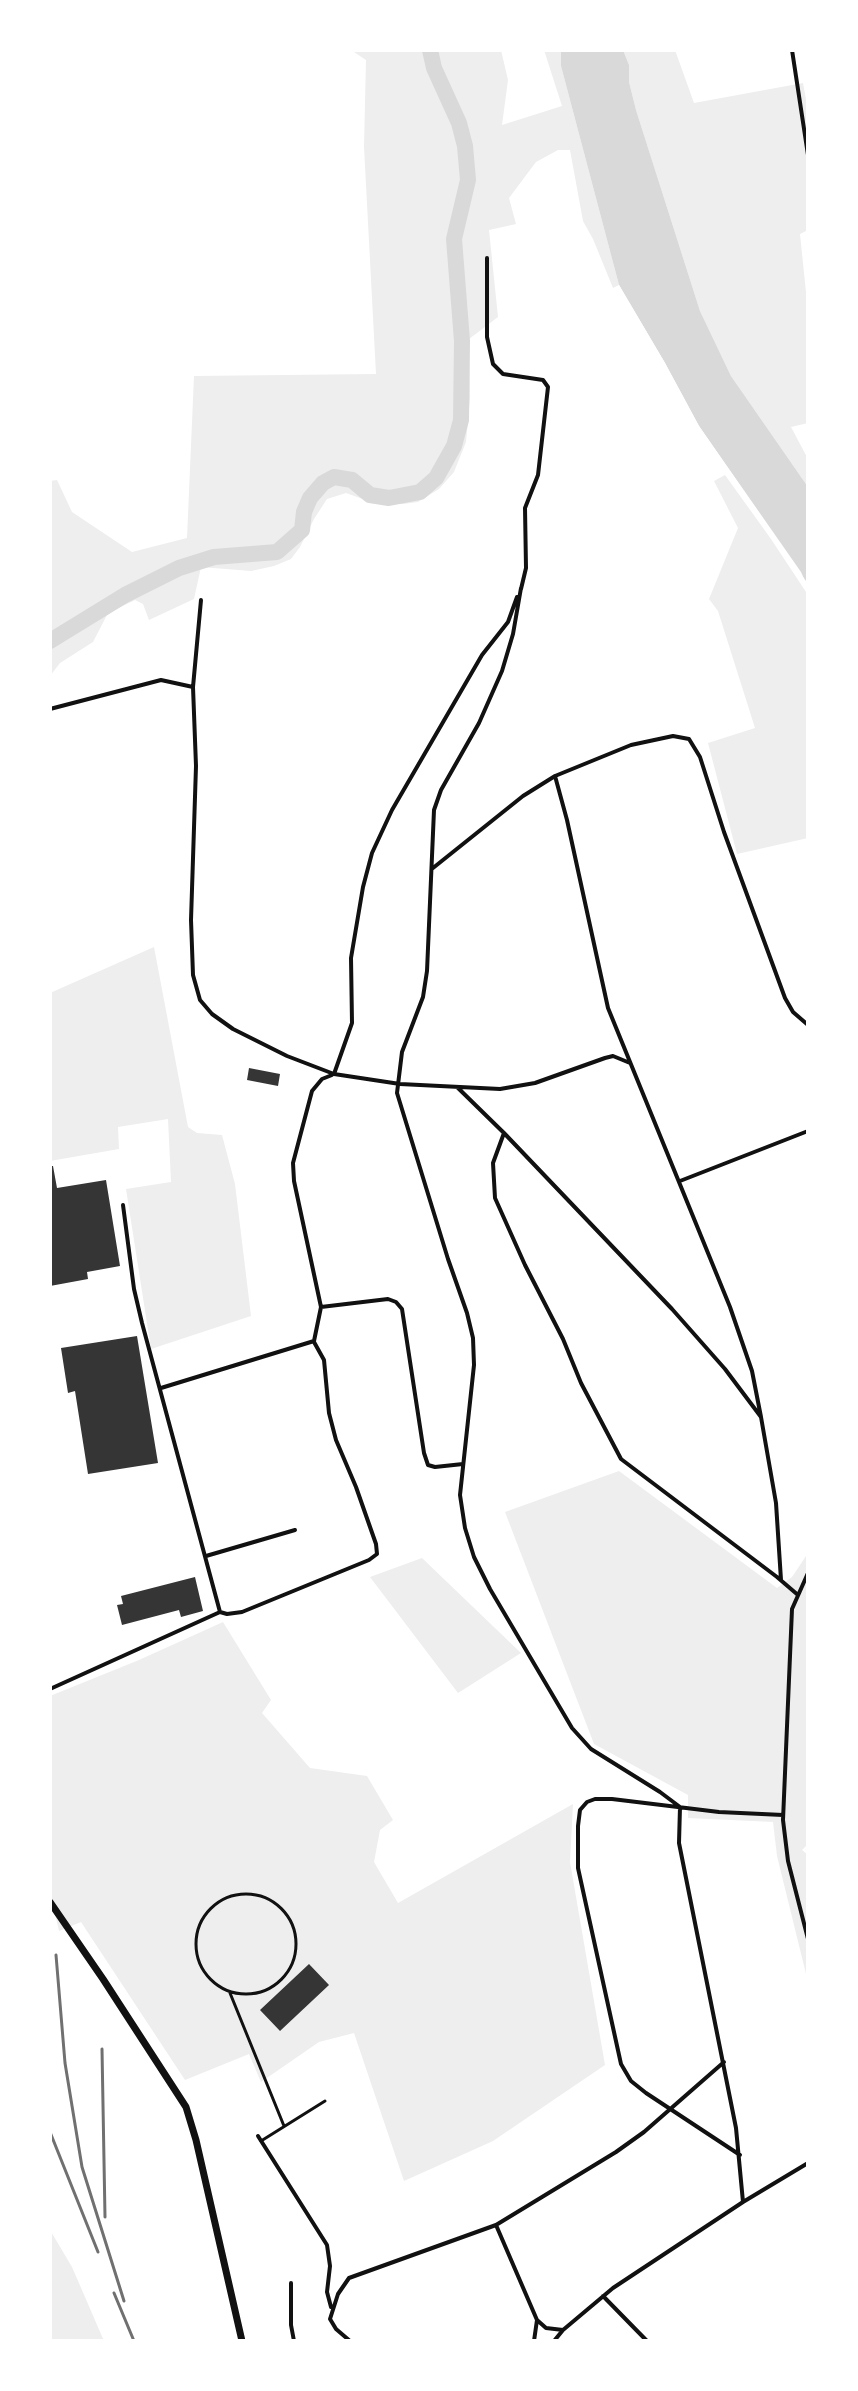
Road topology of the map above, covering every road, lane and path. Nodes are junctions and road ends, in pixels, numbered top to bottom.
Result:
1 (792, 50) edge
2 (808, 155) edge
3 (487, 258) dead end
4 (521, 588) junction
5 (201, 600) dead end
6 (193, 687) junction
7 (50, 709) edge
8 (555, 776) junction
9 (433, 868) junction
10 (808, 1025) edge
11 (630, 1063) junction
12 (334, 1074) junction
13 (400, 1084) junction
14 (456, 1087) junction
15 (808, 1131) edge
16 (504, 1133) junction
17 (679, 1181) junction
18 (123, 1205) dead end
19 (321, 1307) junction
20 (314, 1341) junction
21 (160, 1388) junction
22 (761, 1417) junction
23 (463, 1464) junction
24 (295, 1530) dead end
25 (206, 1556) junction
26 (808, 1573) edge
27 (781, 1580) junction
28 (798, 1595) junction
29 (220, 1612) junction
30 (50, 1689) edge
31 (680, 1807) junction
32 (783, 1815) junction
33 (50, 1902) edge
34 (808, 1939) edge
35 (230, 1992) junction
36 (724, 2062) junction
37 (325, 2101) dead end
38 (670, 2109) junction
39 (284, 2126) junction
40 (260, 2138) joint
41 (740, 2155) junction
42 (808, 2163) edge
43 (743, 2202) junction
44 (496, 2225) junction
45 (291, 2283) dead end
46 (603, 2296) junction
47 (331, 2310) junction
48 (537, 2320) junction
49 (563, 2330) junction
50 (242, 2341) edge
51 (294, 2341) edge
52 (350, 2341) edge
53 (534, 2341) edge
54 (554, 2341) edge
55 (647, 2341) edge

1 - 2 street
3 - 4 street
4 - 9 street
4 - 12 street
5 - 6 street
6 - 7 street
6 - 12 street
8 - 9 street
8 - 10 street
8 - 11 street
9 - 13 street
11 - 14 street
11 - 17 street
12 - 13 street
12 - 19 street
13 - 14 street
13 - 23 street
14 - 16 street
15 - 17 street
16 - 22 street
16 - 27 street
17 - 22 street
18 - 21 street
19 - 20 street
19 - 23 street
20 - 21 street
20 - 29 street
21 - 25 street
22 - 27 street
23 - 31 street
24 - 25 street
25 - 29 street
26 - 28 street
27 - 28 street
28 - 32 street
29 - 30 street
31 - 32 street
31 - 36 street
31 - 38 street
32 - 34 street
33 - 50 main road
35 - 35 street
35 - 39 street
36 - 38 street
36 - 41 street
37 - 39 street
38 - 41 street
38 - 44 street
39 - 40 street
40 - 47 street
41 - 43 street
42 - 43 street
43 - 46 street
44 - 47 street
44 - 48 street
45 - 51 street
46 - 49 street
46 - 55 street
47 - 52 street
48 - 49 street
48 - 53 street
49 - 54 street

